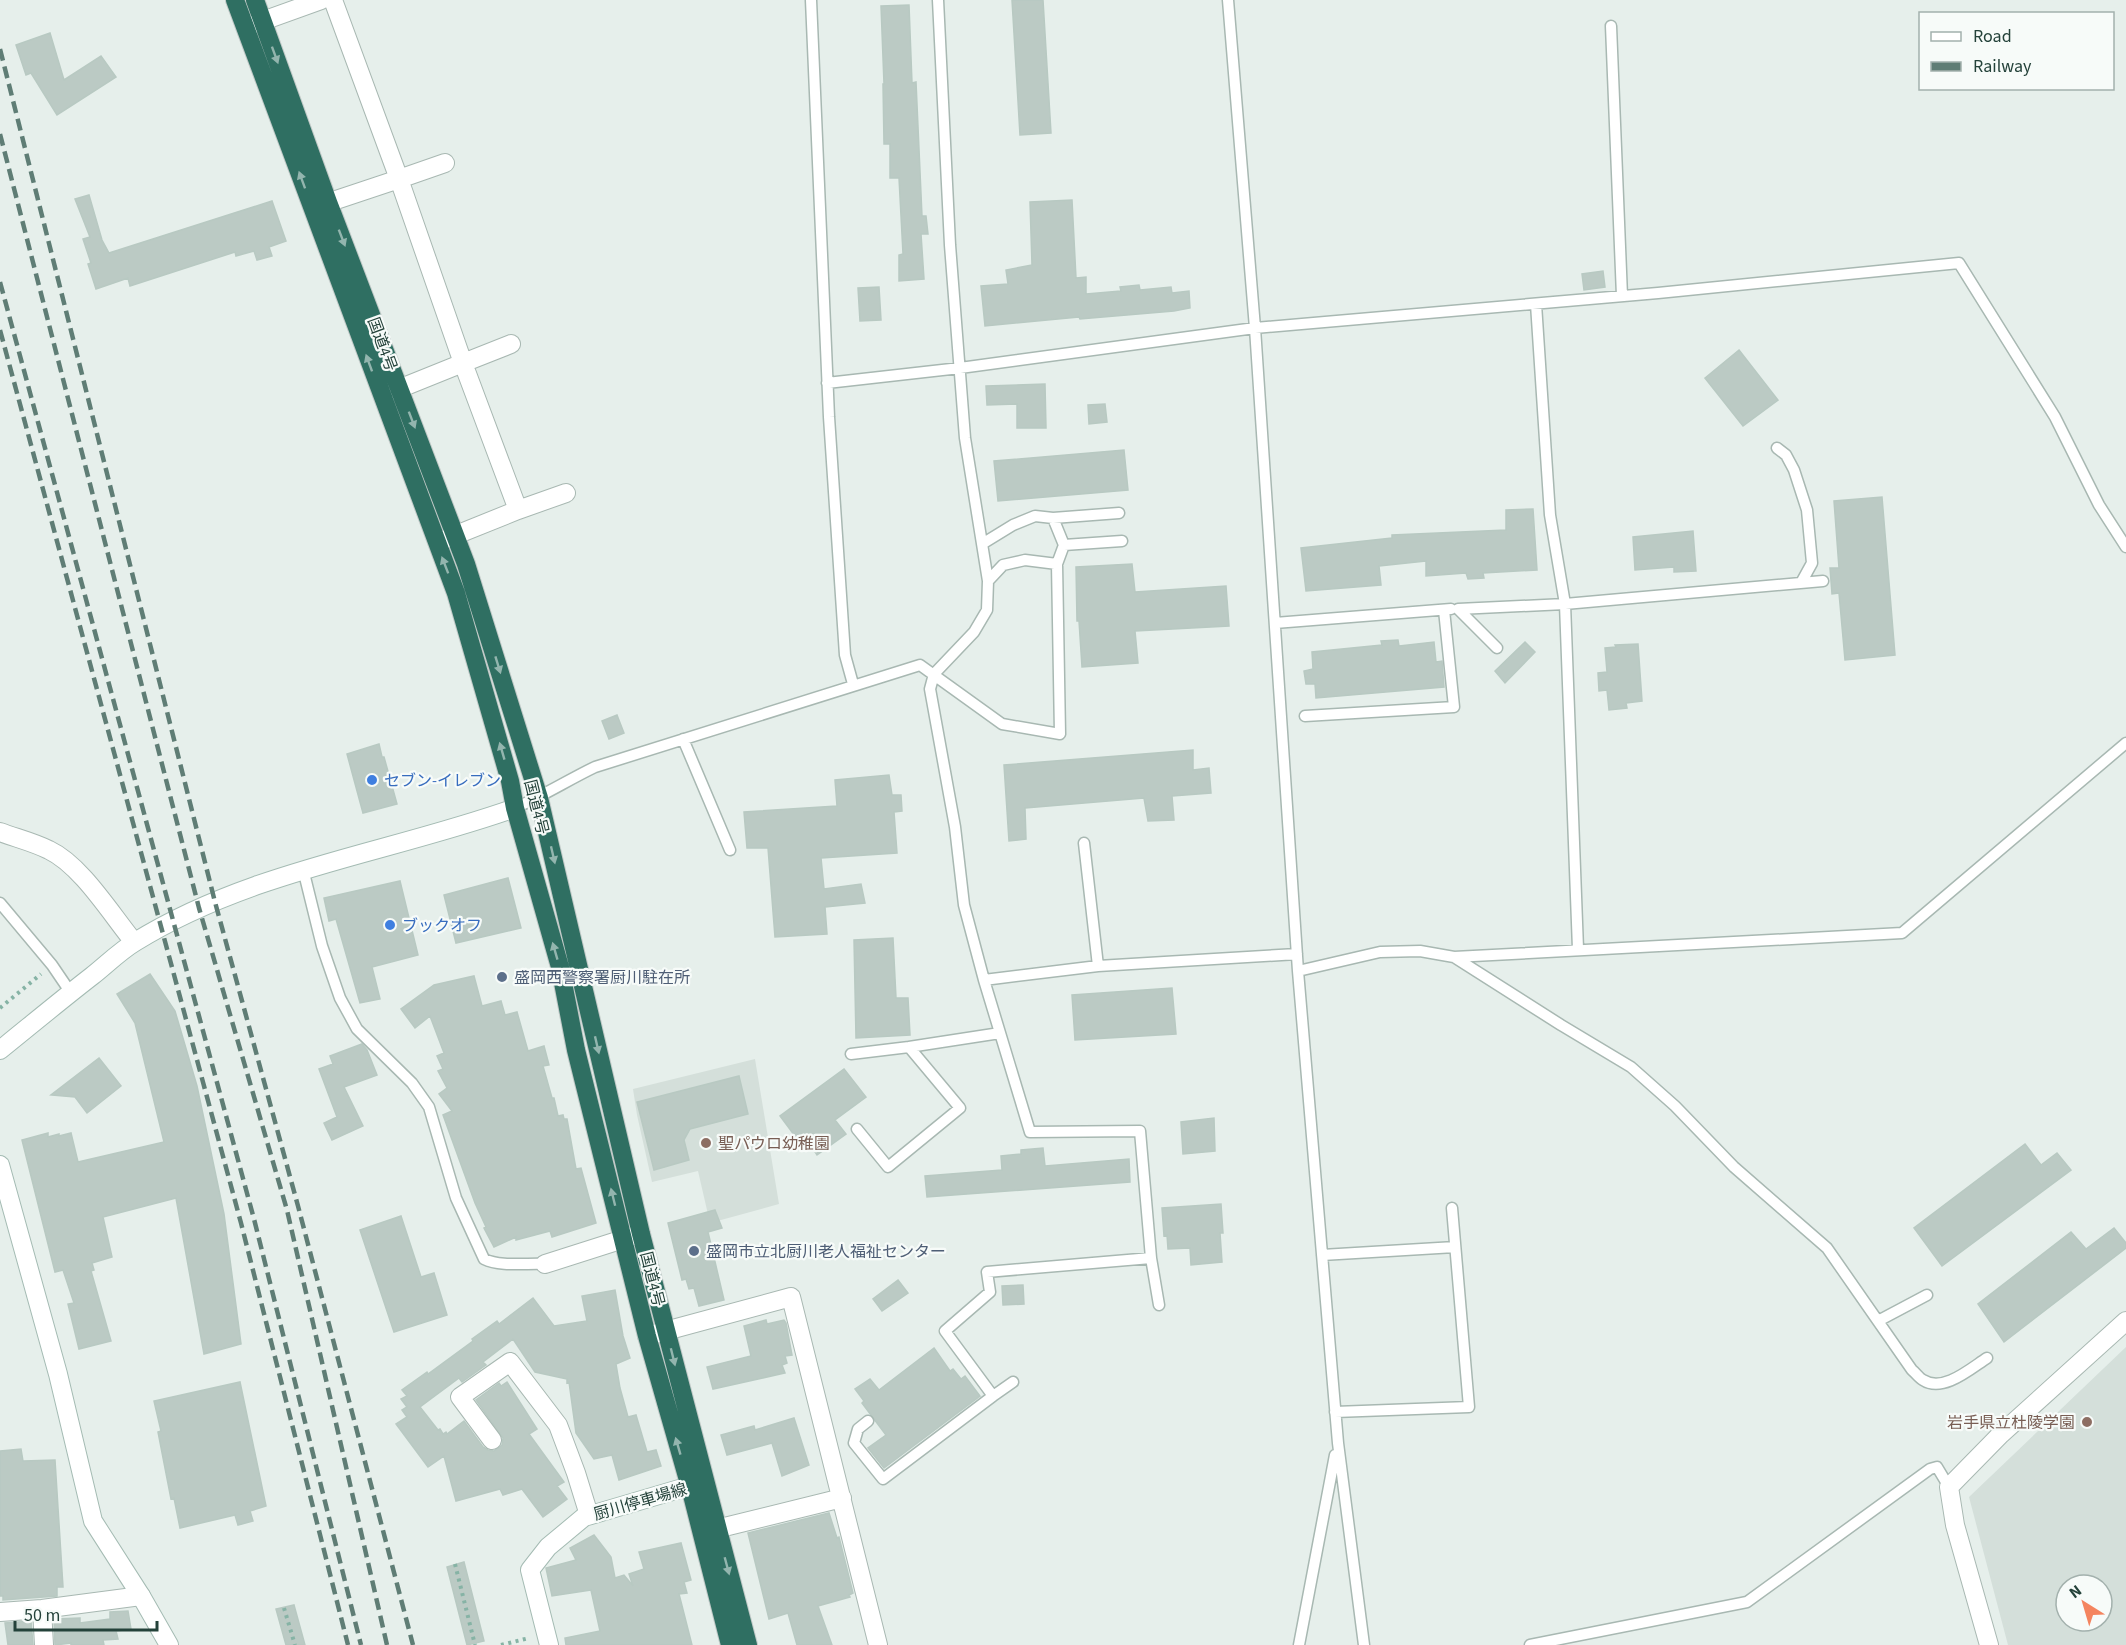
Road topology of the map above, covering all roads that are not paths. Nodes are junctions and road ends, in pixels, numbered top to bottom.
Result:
1 (236, 0) edge
2 (255, 0) edge
3 (321, 0) edge
4 (333, 0) edge
5 (811, 0) edge
6 (938, 0) edge
7 (1228, 0) edge
8 (254, 24) junction
9 (1611, 26) dead end
10 (445, 163) dead end
11 (399, 179) junction
12 (320, 205) junction
13 (1622, 296) junction
14 (1536, 304) junction
15 (1255, 328) junction
16 (511, 344) dead end
17 (464, 363) junction
18 (960, 368) junction
19 (827, 383) junction
20 (400, 389) junction
21 (381, 396) junction
22 (1777, 448) dead end
23 (566, 493) dead end
24 (518, 510) junction
25 (1119, 513) dead end
26 (1053, 518) junction
27 (455, 536) junction
28 (1122, 541) dead end
29 (437, 542) junction
30 (982, 544) junction
31 (1064, 545) junction
32 (2126, 547) edge
33 (1057, 564) junction
34 (988, 581) junction
35 (1822, 581) dead end
36 (1801, 583) junction
37 (1565, 604) junction
38 (1458, 609) junction
39 (1444, 610) junction
40 (1275, 623) junction
41 (1497, 648) dead end
42 (934, 674) junction
43 (853, 684) junction
44 (1305, 716) dead end
45 (683, 739) junction
46 (2126, 743) edge
47 (539, 798) junction
48 (515, 808) junction
49 (0, 832) edge
50 (1084, 843) dead end
51 (730, 850) dead end
52 (303, 869) junction
53 (0, 903) edge
54 (134, 942) junction
55 (1578, 949) junction
56 (1297, 954) junction
57 (1454, 957) junction
58 (1098, 966) junction
59 (1298, 971) junction
60 (984, 980) junction
61 (71, 993) junction
62 (1000, 1033) junction
63 (909, 1047) junction
64 (0, 1050) edge
65 (851, 1054) dead end
66 (857, 1129) dead end
67 (0, 1165) edge
68 (1452, 1208) dead end
69 (641, 1234) junction
70 (623, 1239) junction
71 (1455, 1246) junction
72 (1322, 1255) junction
73 (1151, 1258) junction
74 (545, 1264) joint
75 (1927, 1295) dead end
76 (1159, 1305) dead end
77 (1878, 1321) junction
78 (2126, 1321) edge
79 (666, 1332) junction
80 (647, 1336) junction
81 (1987, 1358) dead end
82 (1013, 1382) dead end
83 (993, 1396) junction
84 (1335, 1412) junction
85 (868, 1421) dead end
86 (492, 1440) dead end
87 (1338, 1443) junction
88 (697, 1484) junction
89 (1949, 1487) junction
90 (842, 1498) junction
91 (590, 1515) junction
92 (709, 1531) junction
93 (141, 1596) junction
94 (42, 1609) junction
95 (0, 1612) edge
96 (548, 1639) edge
97 (44, 1645) edge
98 (169, 1645) edge
99 (730, 1645) edge
100 (748, 1645) edge
101 (878, 1645) edge
102 (1299, 1645) edge
103 (1364, 1645) edge
104 (1530, 1645) edge
105 (1989, 1645) edge

1 - 8 highway, 国道4号
2 - 8 highway, 国道4号
3 - 8 street
4 - 11 street
5 - 19 lane
6 - 18 lane
7 - 15 lane
8 - 12 highway, 国道4号
9 - 13 lane
10 - 11 street
11 - 12 street
11 - 17 street
12 -> 20 highway, 国道4号
21 -> 12 highway, 国道4号
13 - 14 lane
13 - 32 lane
14 - 15 lane
14 - 37 lane
15 - 18 lane
15 - 40 lane
16 - 17 street
17 - 20 street
17 - 24 street
18 - 19 lane
18 - 30 lane
19 - 43 lane
20 - 21 street
20 -> 27 highway, 国道4号
21 - 29 highway, 国道4号
22 - 36 lane
23 - 24 street
24 - 27 street
25 - 26 lane
26 - 30 lane
26 - 31 lane
27 - 29 street
27 -> 47 highway, 国道4号
28 - 31 lane
48 -> 29 highway, 国道4号
30 - 34 lane
31 - 33 lane
33 - 34 lane
33 - 42 lane
34 - 42 lane
35 - 36 lane
36 - 37 lane
37 - 38 lane
37 - 55 lane
38 - 39 lane
38 - 41 lane
39 - 40 lane
39 - 44 lane
40 - 56 lane
42 - 43 lane
42 - 60 lane
43 - 45 lane
45 - 47 lane
45 - 51 lane
46 - 55 lane
47 - 48 lane
47 -> 69 highway, 国道4号
48 - 52 street
70 -> 48 highway, 国道4号
49 - 54 street
50 - 58 lane
52 - 54 street
52 - 74 lane
53 - 61 lane
54 - 61 street
55 - 57 lane
56 - 58 lane
56 - 59 lane
57 - 59 lane
57 - 77 lane
58 - 60 lane
59 - 72 lane
60 - 62 lane
61 - 64 street
62 - 63 lane
62 - 73 lane
63 - 65 lane
63 - 66 lane
67 - 93 street
68 - 71 lane
69 - 70 street
69 - 79 highway, 国道4号
70 - 74 street
70 - 80 highway, 国道4号
71 - 72 lane
71 - 84 lane
72 - 84 lane
73 - 76 lane
73 - 83 lane
75 - 77 lane
77 - 81 lane
78 - 89 street
79 - 80 street
79 -> 88 highway, 国道4号
79 - 90 street
88 -> 80 highway, 国道4号
82 - 83 lane
83 - 85 lane
84 - 87 lane
86 - 91 street
87 - 102 lane
87 - 103 lane
88 - 91 street, 厨川停車場線
88 - 92 highway, 国道4号
89 - 104 lane
89 - 105 street
90 - 92 street
90 - 101 street
91 - 96 street, 厨川停車場線
92 - 99 highway, 国道4号
92 -> 100 highway, 国道4号
93 - 94 street
93 - 98 street
94 - 95 street
94 - 97 street

